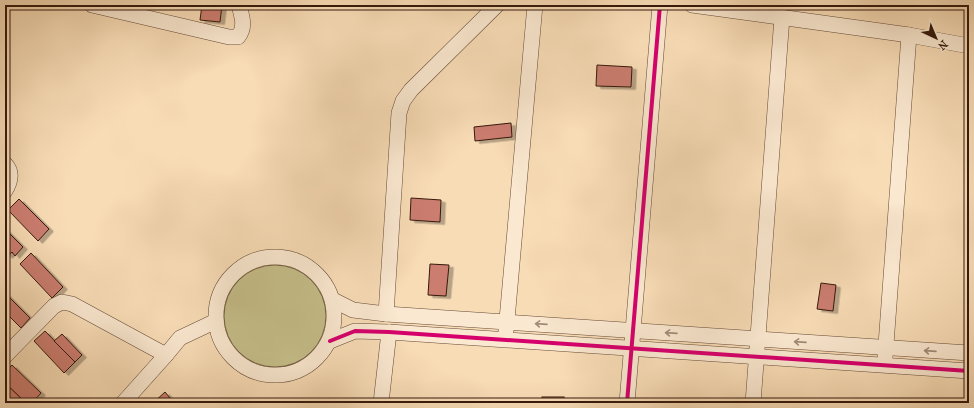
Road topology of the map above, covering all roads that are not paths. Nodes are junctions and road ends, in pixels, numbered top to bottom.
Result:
1 (92, 5) edge
2 (240, 5) edge
3 (497, 5) edge
4 (535, 5) edge
5 (660, 5) edge
6 (692, 5) edge
7 (782, 17) junction
8 (909, 35) junction
9 (969, 46) edge
10 (5, 164) edge
11 (5, 191) edge
12 (334, 300) junction
13 (386, 314) junction
14 (216, 321) junction
15 (507, 322) junction
16 (633, 330) junction
17 (389, 332) junction
18 (758, 339) junction
19 (505, 340) junction
20 (330, 341) junction
21 (632, 348) junction
22 (886, 348) junction
23 (969, 353) edge
24 (166, 355) junction
25 (5, 356) edge
26 (756, 357) junction
27 (885, 365) junction
28 (969, 371) edge
29 (123, 403) edge
30 (381, 403) edge
31 (627, 403) edge
32 (753, 403) edge

1 - 2 street
3 - 13 street
4 - 15 street
5 - 16 street
6 - 7 street
7 - 8 street
7 - 18 street
8 - 9 street
8 - 22 street
10 - 11 street
12 - 13 street
12 - 14 street
12 - 20 street
13 - 15 street
14 - 20 street
14 - 24 street
16 -> 15 street
15 - 19 street
18 -> 16 street
16 - 21 street
17 - 19 street
17 - 20 street
17 - 30 street
22 -> 18 street
18 - 26 street
19 - 21 street
21 - 26 street
21 - 31 street
23 -> 22 street
22 - 27 street
24 - 25 street
24 - 29 street
26 - 27 street
26 - 32 street
27 - 28 street

